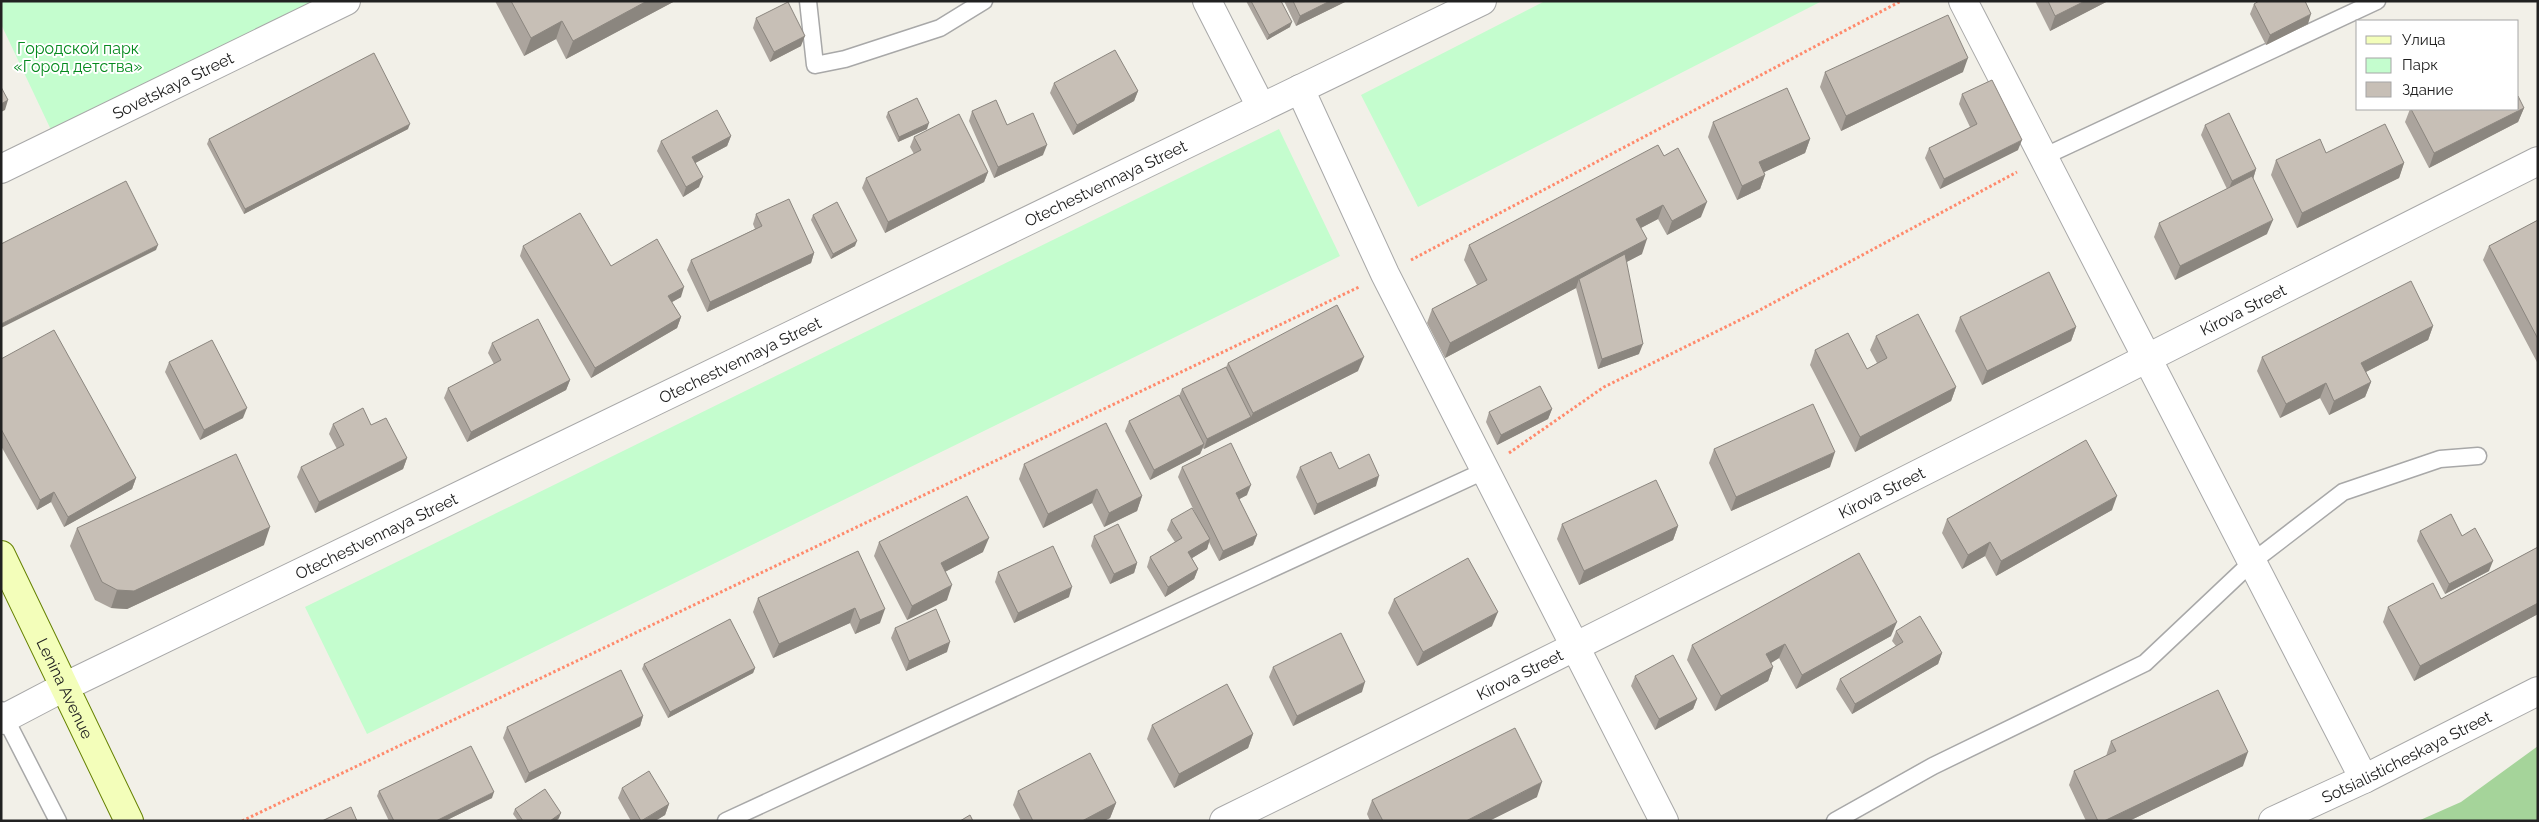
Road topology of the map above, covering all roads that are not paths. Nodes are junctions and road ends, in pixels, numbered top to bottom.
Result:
1 (346, 1) edge
2 (808, 1) edge
3 (984, 1) edge
4 (1207, 1) edge
5 (1482, 1) edge
6 (1963, 1) edge
7 (2377, 1) edge
8 (1300, 89) junction
9 (1261, 107) junction
10 (2044, 157) junction
11 (2538, 161) edge
12 (1, 169) edge
13 (2146, 357) junction
14 (2478, 456) dead end
15 (1484, 471) junction
16 (1, 555) edge
17 (2252, 562) junction
18 (1576, 648) junction
19 (64, 687) junction
20 (2538, 691) edge
21 (3, 716) edge
22 (2364, 779) junction
23 (58, 821) edge
24 (129, 821) edge
25 (726, 821) edge
26 (1224, 821) edge
27 (1664, 821) edge
28 (1835, 821) edge
29 (2273, 821) edge

1 - 12 street, Sovetskaya Street
2 - 3 lane
4 - 9 street
5 - 8 street, Otechestvennaya Street
6 - 10 street
7 - 10 lane
8 - 9 street, Otechestvennaya Street
8 - 15 street
9 - 19 street, Otechestvennaya Street
10 - 13 street
11 - 13 street, Kirova Street
13 - 17 street
13 - 18 street, Kirova Street
14 - 17 lane
15 - 18 street
15 - 25 lane
16 - 19 main road, Lenina Avenue
17 - 22 street
17 - 28 lane
18 - 26 street, Kirova Street
18 - 27 street
19 - 21 street, Otechestvennaya Street
19 - 24 main road, Lenina Avenue
20 - 22 street, Sotsialisticheskaya Street
21 - 23 lane
22 - 29 street, Sotsialisticheskaya Street

